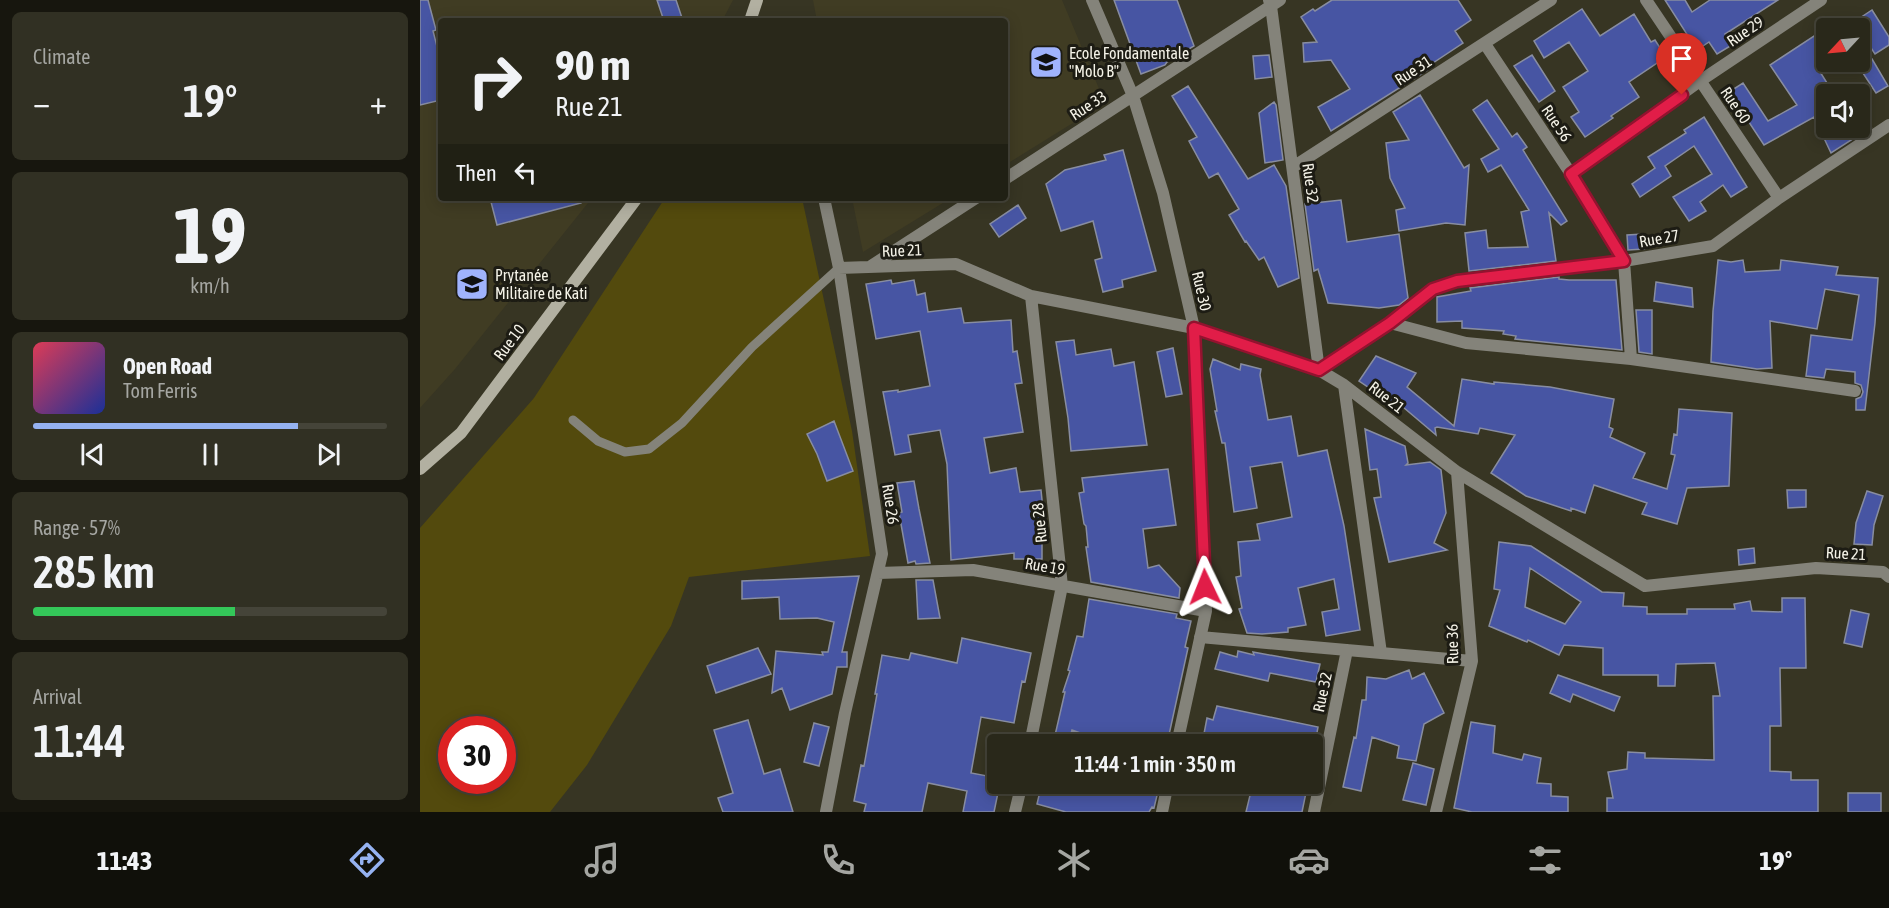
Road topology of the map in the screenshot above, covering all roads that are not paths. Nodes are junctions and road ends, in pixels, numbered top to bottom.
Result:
1 (757, 0) edge
2 (1092, 0) edge
3 (1551, 0) edge
4 (1646, 0) edge
5 (1821, 0) edge
6 (1273, 2) edge
7 (753, 18) edge
8 (1485, 44) junction
9 (1700, 81) junction
10 (1133, 96) junction
11 (1889, 125) edge
12 (1293, 167) junction
13 (1571, 174) junction
14 (1008, 177) edge
15 (1779, 198) junction
16 (635, 201) edge
17 (825, 201) edge
18 (971, 201) edge
19 (1624, 261) junction
20 (870, 267) junction
21 (839, 268) junction
22 (1031, 296) junction
23 (1390, 323) junction
24 (1194, 328) junction
25 (1631, 359) junction
26 (1319, 370) junction
27 (1344, 385) junction
28 (1855, 391) dead end
29 (573, 420) dead end
30 (420, 469) edge
31 (1457, 472) junction
32 (878, 573) junction
33 (1887, 573) edge
34 (1062, 586) junction
35 (1206, 611) junction
36 (1200, 637) junction
37 (1347, 650) junction
38 (1381, 653) junction
39 (1472, 661) junction
40 (1032, 734) edge
41 (1179, 734) edge
42 (1020, 794) edge
43 (1166, 794) edge
44 (826, 812) edge
45 (1016, 812) edge
46 (1162, 812) edge
47 (1314, 812) edge
48 (1436, 812) edge

1 - 7 main road
2 - 10 street, Rue 30
3 - 8 street, Rue 31
4 - 9 street, Rue 60
5 - 9 street, Rue 29
6 - 10 street, Rue 33
6 - 12 street, Rue 32
8 - 12 street, Rue 31
8 - 13 street, Rue 56
9 - 13 street, Rue 29
9 - 15 street, Rue 60
10 - 14 street, Rue 33
10 - 24 street, Rue 30
11 - 15 street, Rue 27
12 - 26 street, Rue 32
13 - 19 street, Rue 56
15 - 19 street, Rue 27
16 - 30 main road, Rue 10
17 - 21 street, Rue 26
18 - 20 street
19 - 23 street, Rue 27
19 - 25 street, Rue 56
20 - 21 street, Rue 21
20 - 22 street, Rue 21
21 - 29 lane
21 - 32 street, Rue 26
22 - 24 street, Rue 21
22 - 34 street, Rue 28
23 - 25 street
23 - 26 street, Rue 27
24 - 26 street, Rue 21
24 - 35 street, Rue 30
25 - 28 street
26 - 27 street, Rue 21
27 - 31 street, Rue 21
27 - 38 street
31 - 33 street, Rue 21
31 - 39 street, Rue 36
32 - 34 street, Rue 19
32 - 44 street, Rue 26
34 - 35 street, Rue 19
34 - 40 street, Rue 28
35 - 36 street, Rue 30
36 - 37 street
36 - 41 street, Rue 30
37 - 38 street
37 - 47 street, Rue 32
38 - 39 street
39 - 48 street, Rue 36
42 - 45 street
43 - 46 street

